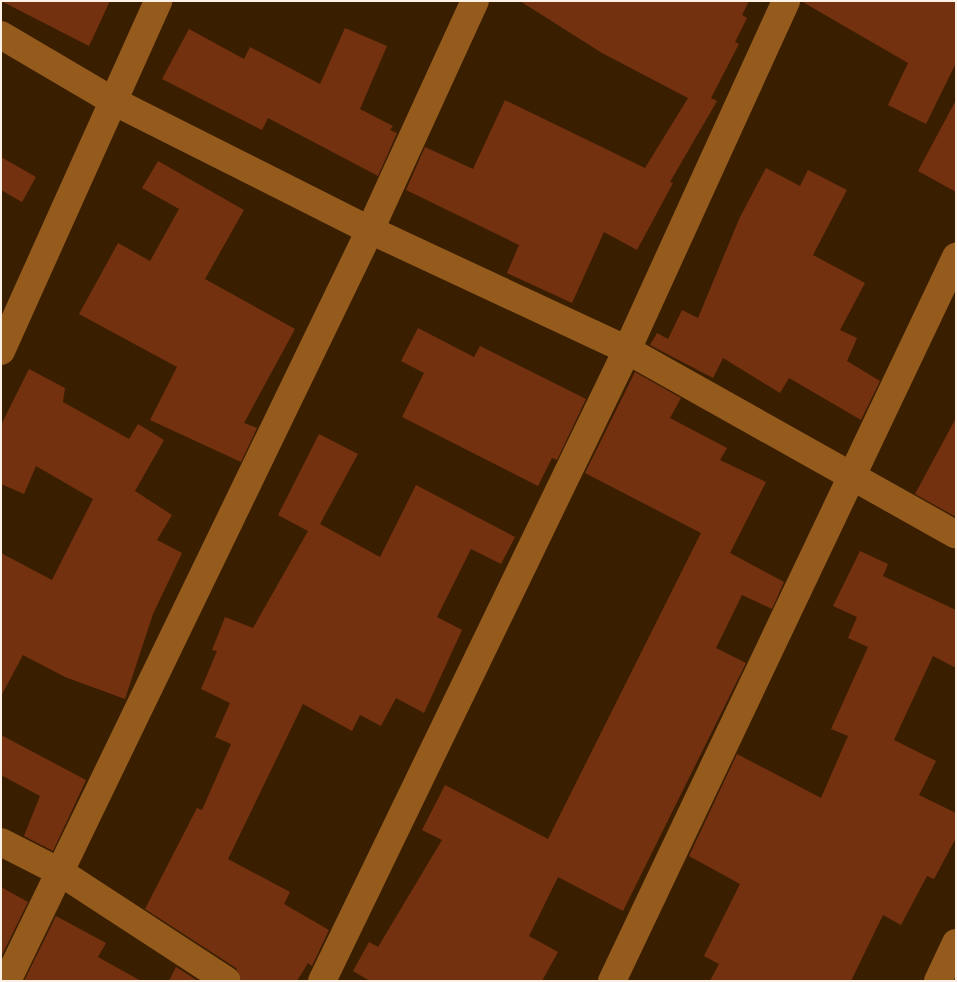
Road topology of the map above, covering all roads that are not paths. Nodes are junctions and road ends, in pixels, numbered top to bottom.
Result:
1 (158, 1) edge
2 (475, 1) edge
3 (786, 1) edge
4 (1, 35) edge
5 (113, 101) junction
6 (370, 230) junction
7 (956, 257) edge
8 (627, 350) junction
9 (1, 351) edge
10 (853, 477) junction
11 (956, 535) edge
12 (1, 842) edge
13 (60, 872) junction
14 (956, 943) edge
15 (7, 981) edge
16 (228, 981) edge
17 (322, 981) edge
18 (612, 981) edge
19 (938, 981) edge

1 - 5 street
2 - 6 street
3 - 8 street
4 - 5 street
5 - 6 street
5 - 9 street
6 - 8 street
6 - 13 street
7 - 10 street
8 - 10 street
8 - 17 street
10 - 11 street
10 - 18 street
12 - 13 street
13 - 15 street
13 - 16 street
14 - 19 street

